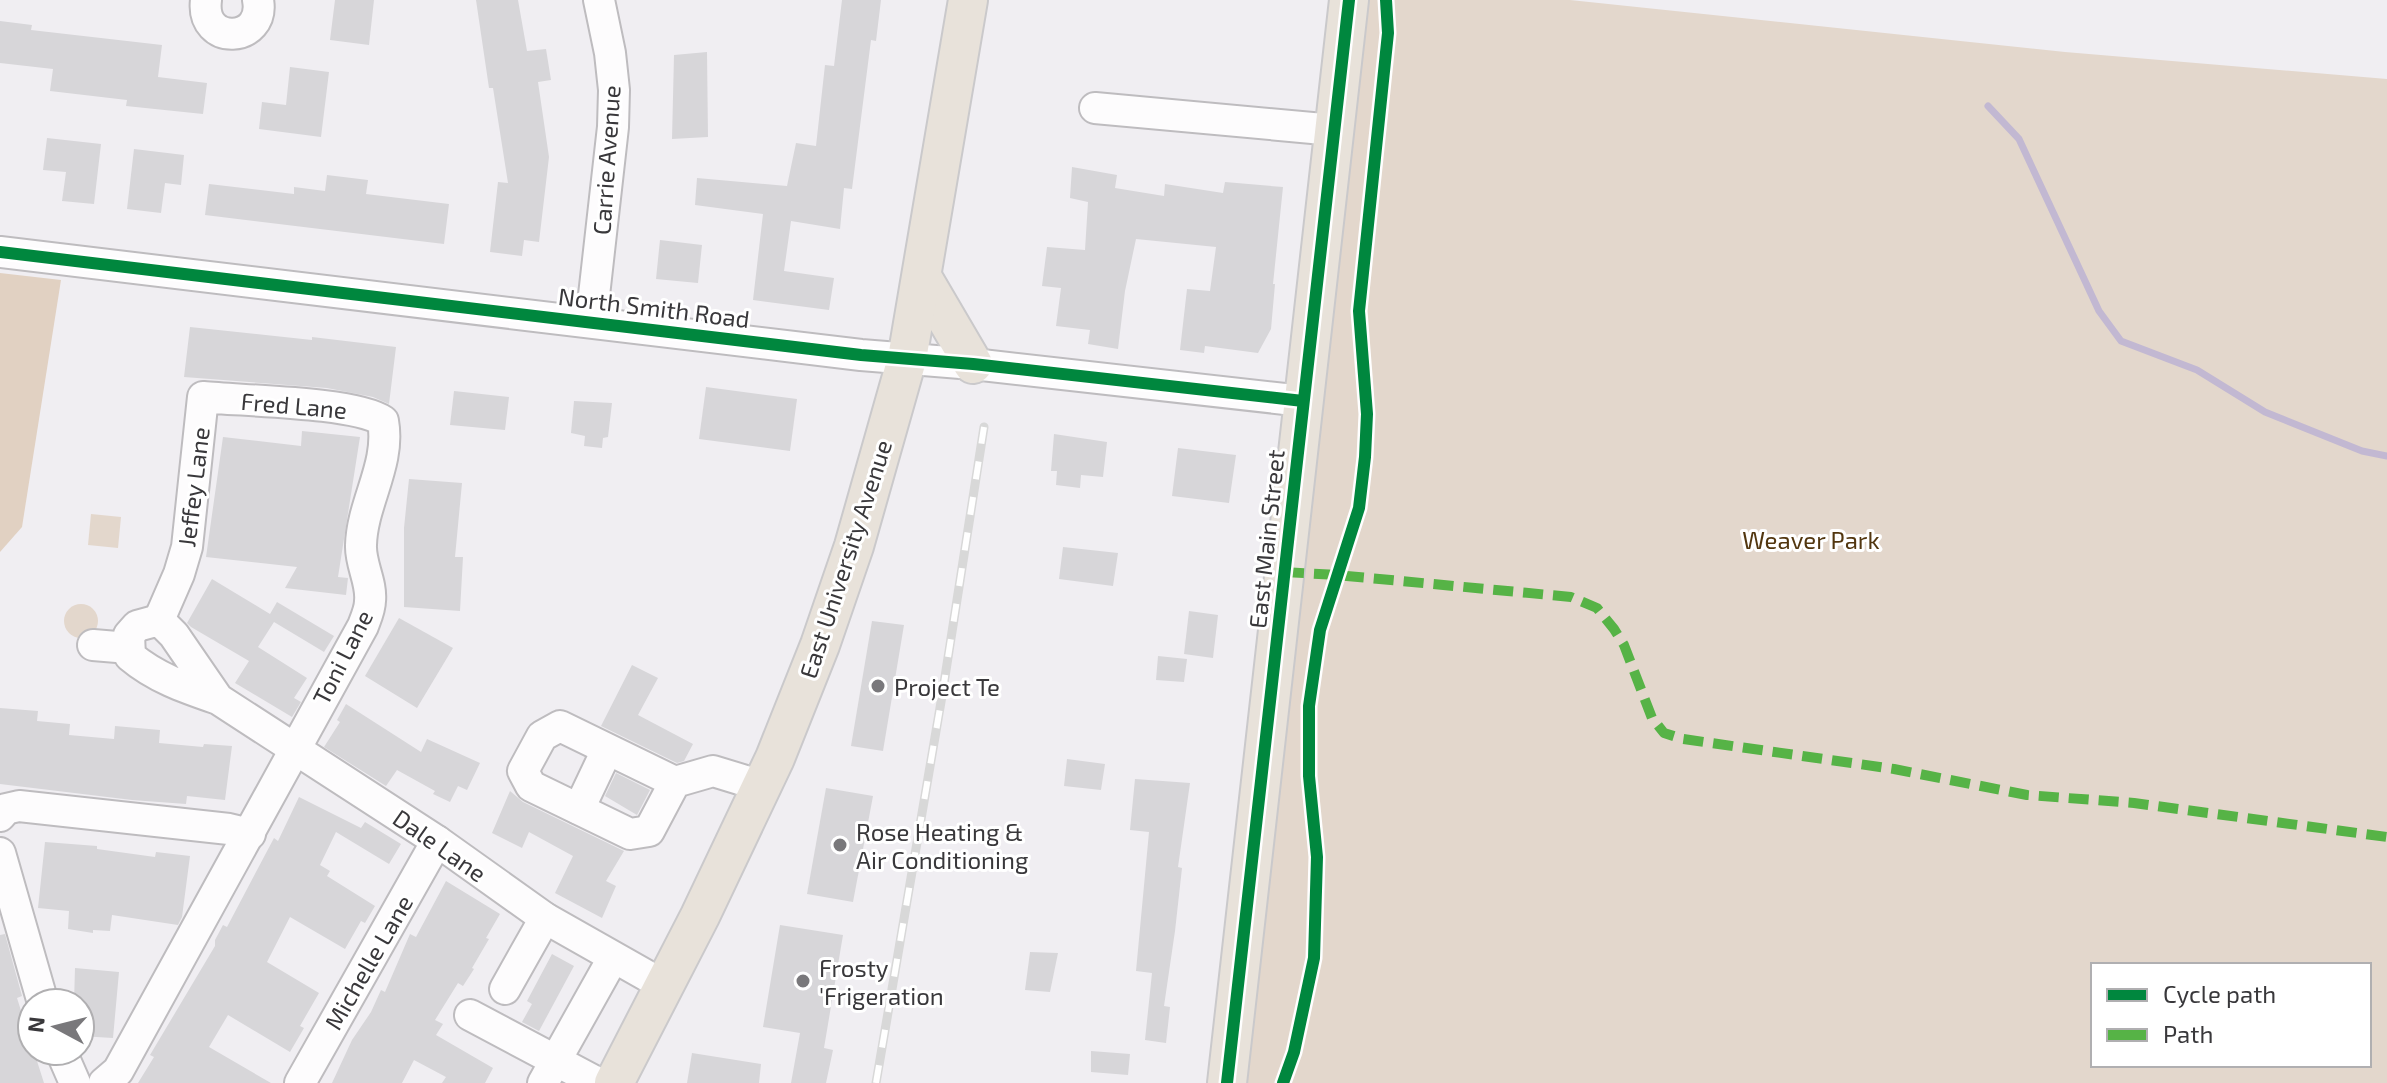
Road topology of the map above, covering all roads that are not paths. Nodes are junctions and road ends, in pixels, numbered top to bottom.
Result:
1 (206, 0) edge
2 (258, 0) edge
3 (599, 0) edge
4 (968, 0) edge
5 (1349, 0) edge
6 (1095, 108) dead end
7 (1334, 130) junction
8 (0, 252) edge
9 (922, 277) junction
10 (591, 322) junction
11 (907, 359) junction
12 (973, 364) junction
13 (203, 397) joint
14 (1303, 401) junction
15 (383, 421) joint
16 (159, 620) junction
17 (93, 645) dead end
18 (129, 648) junction
19 (218, 699) junction
20 (295, 749) junction
21 (607, 750) junction
22 (675, 782) junction
23 (762, 786) junction
24 (579, 809) junction
25 (0, 816) edge
26 (250, 834) junction
27 (437, 841) junction
28 (0, 853) edge
29 (545, 918) junction
30 (613, 958) junction
31 (665, 986) junction
32 (38, 987) edge
33 (505, 989) dead end
34 (470, 1015) dead end
35 (549, 1071) edge
36 (104, 1083) edge
37 (300, 1083) edge
38 (598, 1083) edge
39 (614, 1083) edge
40 (1227, 1083) edge

1 - 2 street
3 - 10 street, Carrie Avenue
4 - 9 main road, East University Avenue
5 - 7 main road, East Main Street
6 - 7 street
7 - 14 main road, East Main Street
8 - 10 street, North Smith Road
9 - 11 main road, East University Avenue
9 - 12 main road
10 - 11 street, North Smith Road
11 - 12 street, North Smith Road
11 - 23 main road, East University Avenue
12 - 14 street, North Smith Road
13 - 15 street, Fred Lane
13 - 16 street, Jeffey Lane
14 - 40 main road, East Main Street
15 - 20 street, Toni Lane
16 - 18 street
16 - 19 street, Dale Lane
17 - 18 street
18 - 19 street, Dale Lane
19 - 20 street, Dale Lane
20 - 26 street, Toni Lane
20 - 27 street, Dale Lane
21 - 22 street
21 - 24 street
21 - 24 street
22 - 23 street
22 - 24 street
23 - 31 main road, East University Avenue
25 - 26 street
26 - 36 street, Toni Lane
27 - 29 street, Dale Lane
27 - 37 street, Michelle Lane
28 - 32 street
29 - 30 street, Dale Lane
29 - 33 street
30 - 31 street, Dale Lane
30 - 35 street
31 - 39 main road, East University Avenue
34 - 35 street
35 - 38 street

